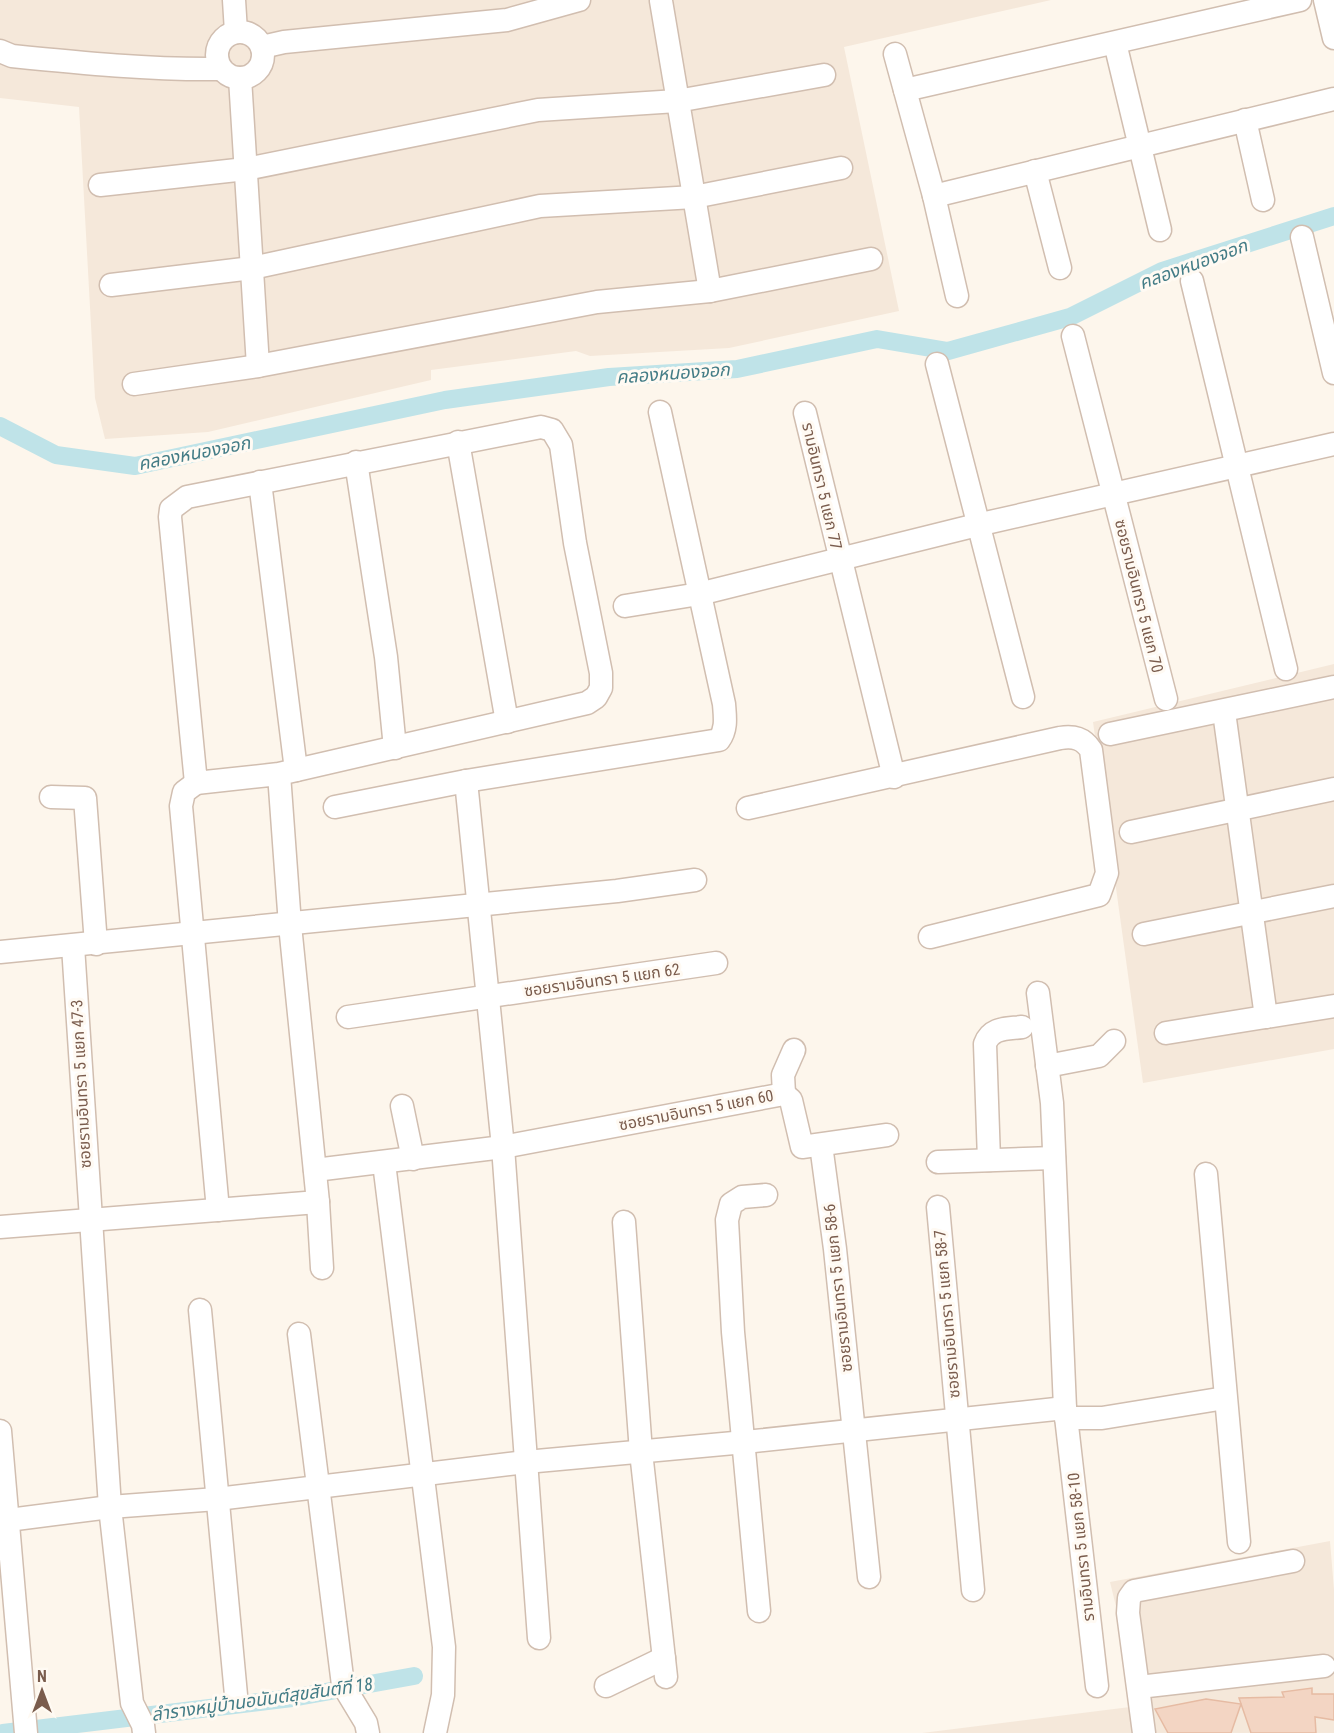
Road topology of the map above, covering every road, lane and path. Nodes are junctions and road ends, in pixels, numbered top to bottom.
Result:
1 (234, 0) edge
2 (579, 0) edge
3 (648, 0) edge
4 (662, 0) edge
5 (1300, 0) edge
6 (1325, 0) edge
7 (236, 32) junction
8 (1334, 38) edge
9 (1114, 44) junction
10 (262, 47) junction
11 (0, 51) edge
12 (895, 54) dead end
13 (231, 73) junction
14 (824, 75) dead end
15 (905, 90) junction
16 (1334, 99) edge
17 (677, 101) junction
18 (1245, 120) junction
19 (1140, 145) junction
20 (841, 168) dead end
21 (246, 169) junction
22 (1035, 171) junction
23 (100, 185) dead end
24 (934, 196) junction
25 (694, 197) junction
26 (1263, 200) dead end
27 (1160, 230) dead end
28 (1302, 237) dead end
29 (871, 260) dead end
30 (252, 268) junction
31 (1060, 268) dead end
32 (1192, 281) dead end
33 (111, 285) dead end
34 (710, 291) junction
35 (957, 296) dead end
36 (1073, 336) dead end
37 (937, 364) dead end
38 (258, 366) junction
39 (1334, 373) edge
40 (134, 384) dead end
41 (660, 412) dead end
42 (805, 412) dead end
43 (458, 442) junction
44 (1334, 444) edge
45 (356, 462) junction
46 (1236, 465) junction
47 (260, 482) junction
48 (1113, 494) junction
49 (977, 525) junction
50 (840, 559) junction
51 (699, 594) junction
52 (625, 606) dead end
53 (1286, 669) dead end
54 (1334, 687) edge
55 (1023, 697) dead end
56 (1166, 699) dead end
57 (1224, 712) junction
58 (507, 722) junction
59 (1110, 734) dead end
60 (395, 748) junction
61 (288, 772) junction
62 (894, 777) junction
63 (466, 781) junction
64 (196, 783) junction
65 (1334, 789) edge
66 (51, 797) dead end
67 (335, 807) dead end
68 (748, 808) dead end
69 (1238, 810) junction
70 (1131, 832) dead end
71 (695, 880) dead end
72 (1334, 896) edge
73 (479, 904) junction
74 (1252, 912) junction
75 (290, 925) junction
76 (1144, 934) dead end
77 (191, 935) junction
78 (930, 937) dead end
79 (96, 944) junction
80 (73, 946) junction
81 (0, 952) edge
82 (716, 963) dead end
83 (1038, 993) dead end
84 (489, 997) junction
85 (1334, 1006) edge
86 (348, 1017) dead end
87 (1266, 1017) junction
88 (1022, 1028) dead end
89 (1166, 1033) dead end
90 (1114, 1041) dead end
91 (794, 1050) dead end
92 (1047, 1066) junction
93 (784, 1094) junction
94 (402, 1106) dead end
95 (887, 1135) dead end
96 (821, 1145) junction
97 (503, 1147) junction
98 (1054, 1158) junction
99 (412, 1160) junction
100 (988, 1160) junction
101 (938, 1162) dead end
102 (384, 1163) junction
103 (315, 1170) junction
104 (1206, 1174) dead end
105 (766, 1195) dead end
106 (318, 1202) junction
107 (938, 1208) dead end
108 (218, 1210) junction
109 (89, 1221) junction
110 (624, 1222) dead end
111 (0, 1227) edge
112 (322, 1268) dead end
113 (200, 1310) dead end
114 (300, 1334) dead end
115 (1225, 1398) junction
116 (1066, 1413) junction
117 (956, 1420) junction
118 (0, 1431) edge
119 (853, 1431) junction
120 (745, 1442) junction
121 (641, 1452) junction
122 (526, 1462) junction
123 (421, 1473) junction
124 (319, 1486) junction
125 (217, 1499) junction
126 (110, 1508) junction
127 (3, 1521) edge
128 (1239, 1542) dead end
129 (1293, 1561) dead end
130 (869, 1577) dead end
131 (974, 1590) dead end
132 (759, 1611) dead end
133 (539, 1638) dead end
134 (1324, 1666) dead end
135 (606, 1686) dead end
136 (1097, 1686) dead end
137 (1139, 1687) junction
138 (236, 1695) dead end
139 (140, 1722) edge
140 (26, 1730) edge
141 (368, 1733) edge
142 (435, 1733) edge
143 (1144, 1733) edge

1 - 7 street
2 - 10 street
3 - 4 street
4 - 17 street
5 - 9 street
6 - 8 street
7 - 10 street
7 - 13 street
9 - 15 street
9 - 19 street
10 - 13 street
11 - 13 street
12 - 15 street
13 - 21 street
14 - 17 street
15 - 24 street
16 - 18 street
17 - 21 street
17 - 25 street
18 - 19 street
18 - 26 street
19 - 22 street
19 - 27 street
20 - 25 street
21 - 23 street
21 - 30 street
22 - 24 street
22 - 31 street
24 - 35 street
25 - 30 street
25 - 34 street
28 - 39 street
29 - 34 street
30 - 33 street
30 - 38 street
32 - 46 street
34 - 38 street
36 - 48 street, ซอยรามอินทรา 5 แยก 70
37 - 49 street
38 - 40 street
41 - 51 street
42 - 50 street, รามอินทรา 5 แยก 77
43 - 45 street
43 - 58 street
43 - 58 street
44 - 46 street
45 - 47 street
45 - 60 street
46 - 48 street
46 - 53 street
47 - 61 street
47 - 64 street
48 - 49 street
48 - 56 street, ซอยรามอินทรา 5 แยก 70
49 - 50 street
49 - 55 street
50 - 51 street
50 - 62 street, รามอินทรา 5 แยก 77
51 - 52 street
51 - 63 street
54 - 57 street
57 - 59 street
57 - 69 street
58 - 60 street
60 - 61 street
61 - 64 street
61 - 75 street
62 - 68 street
62 - 78 street
63 - 67 street
63 - 73 street
64 - 77 street
65 - 69 street
66 - 79 street
69 - 70 street
69 - 74 street
71 - 73 street
72 - 74 street
73 - 75 street
73 - 84 street
74 - 76 street
74 - 87 street
75 - 77 street
75 - 103 street
77 - 79 street
77 - 108 street
79 - 80 street
80 - 81 street
80 - 109 street, ซอยรามอินทรา 5 แยก 47-3
82 - 84 street, ซอยรามอินทรา 5 แยก 62
83 - 92 street, รามอินทรา 5 แยก 58-10
84 - 86 street, ซอยรามอินทรา 5 แยก 62
84 - 97 street
85 - 87 street
87 - 89 street
88 - 100 street
90 - 92 street
91 - 93 street
92 - 98 street, รามอินทรา 5 แยก 58-10
93 - 96 street, ซอยรามอินทรา 5 แยก 60
93 - 97 street, ซอยรามอินทรา 5 แยก 60
94 - 99 street
95 - 96 street, ซอยรามอินทรา 5 แยก 60
96 - 119 street, ซอยรามอินทรา 5 แยก 58-6
97 - 99 street, ซอยรามอินทรา 5 แยก 60
97 - 122 street
98 - 100 street
98 - 116 street, รามอินทรา 5 แยก 58-10
99 - 102 street, ซอยรามอินทรา 5 แยก 60
100 - 101 street
102 - 103 street, ซอยรามอินทรา 5 แยก 60
102 - 123 street
103 - 106 street
104 - 115 street
105 - 120 street
106 - 108 street
106 - 112 street
107 - 117 street, ซอยรามอินทรา 5 แยก 58-7
108 - 109 street
109 - 111 street
109 - 126 street, ซอยรามอินทรา 5 แยก 47-3
110 - 121 street
113 - 125 street
114 - 124 street
115 - 116 street
115 - 128 street
116 - 117 street
116 - 136 street, รามอินทรา 5 แยก 58-10
117 - 119 street
117 - 131 street, ซอยรามอินทรา 5 แยก 58-7
118 - 127 street
119 - 120 street
119 - 130 street, ซอยรามอินทรา 5 แยก 58-6
120 - 121 street
120 - 132 street
121 - 122 street
121 - 135 street
122 - 123 street
122 - 133 street
123 - 124 street
123 - 142 street
124 - 125 street
124 - 141 street
125 - 126 street
125 - 138 street
126 - 127 street
126 - 139 street, ซอยรามอินทรา 5 แยก 47-3
127 - 140 street
129 - 137 street
134 - 137 street
137 - 143 street

